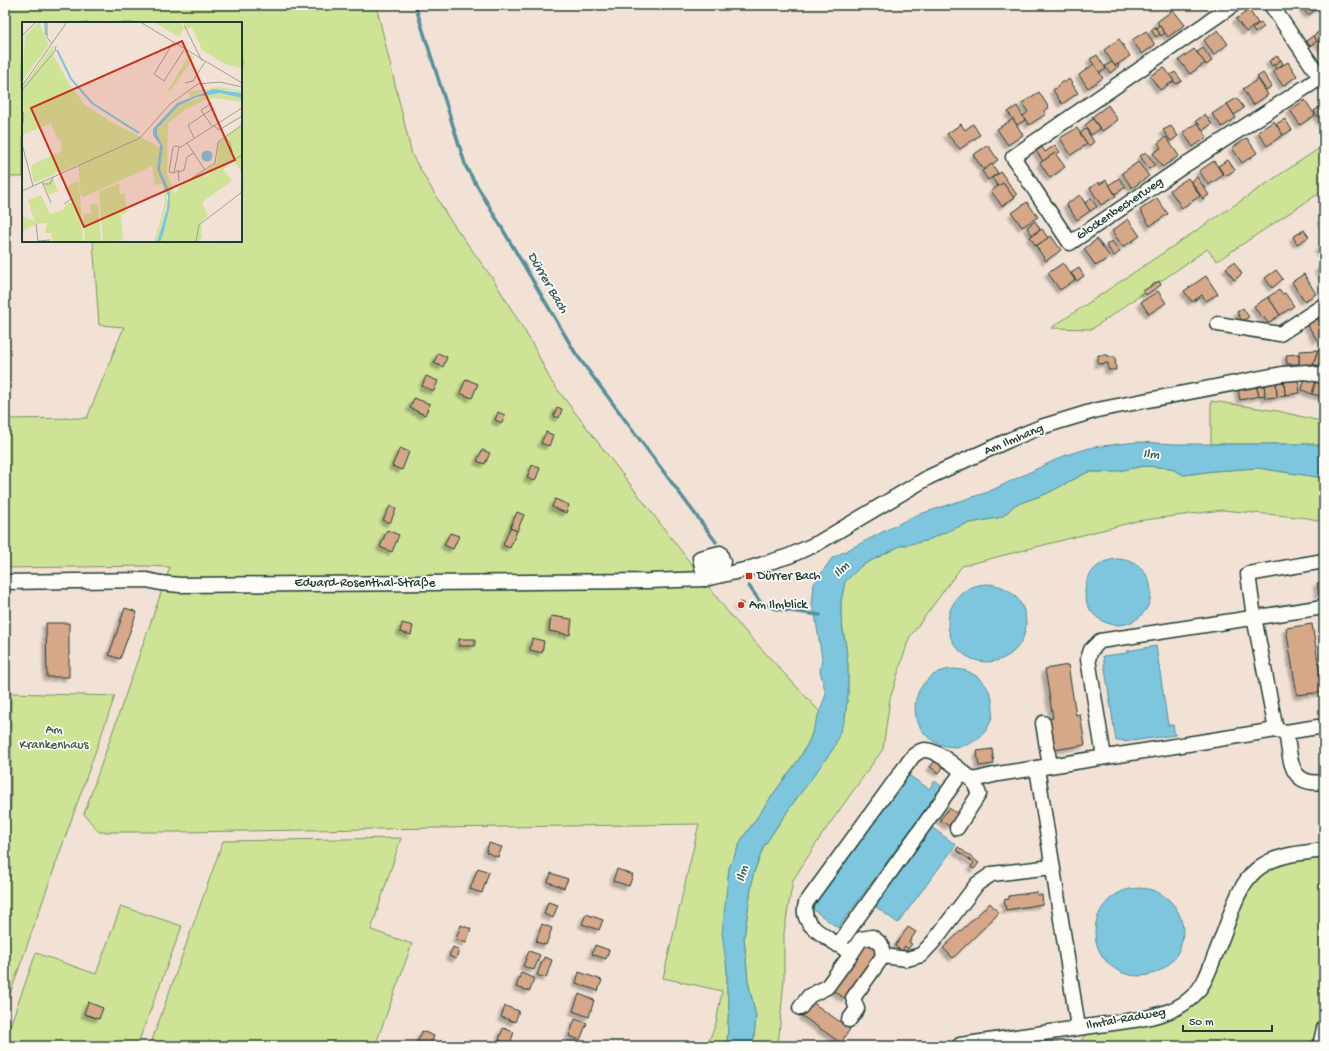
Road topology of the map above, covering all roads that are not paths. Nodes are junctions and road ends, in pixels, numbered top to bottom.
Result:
1 (1233, 5) edge
2 (1271, 5) edge
3 (1322, 80) edge
4 (1324, 305) edge
5 (1218, 324) dead end
6 (1324, 376) edge
7 (1324, 561) edge
8 (726, 575) joint
9 (5, 582) edge
10 (1324, 607) edge
11 (1254, 617) junction
12 (1043, 723) dead end
13 (1324, 726) edge
14 (1281, 731) junction
15 (1104, 757) junction
16 (1044, 767) junction
17 (967, 776) junction
18 (1324, 782) edge
19 (957, 828) dead end
20 (1324, 850) edge
21 (1052, 867) junction
22 (838, 945) junction
23 (851, 954) junction
24 (883, 956) junction
25 (800, 1008) dead end
26 (849, 1020) dead end
27 (1078, 1027) junction
28 (1324, 1028) edge
29 (960, 1045) dead end
30 (1320, 1046) edge

1 - 3 street, Glockenbecherweg
2 - 3 street
4 - 5 street
6 - 8 street, Am Ilmhang
7 - 11 street
8 - 9 street, Eduard-Rosenthal-Straße
10 - 11 street
11 - 14 street
11 - 15 street
12 - 16 street
13 - 14 street
14 - 15 street
14 - 18 street
15 - 16 street
16 - 17 street
16 - 21 street
17 - 19 street
17 - 22 street
17 - 22 street
20 - 27 street, Ilmtal-Radweg
21 - 24 street
21 - 27 street
22 - 23 street
23 - 24 street
23 - 25 street
24 - 26 street
27 - 29 street, Ilmtal-Radweg
28 - 30 street

